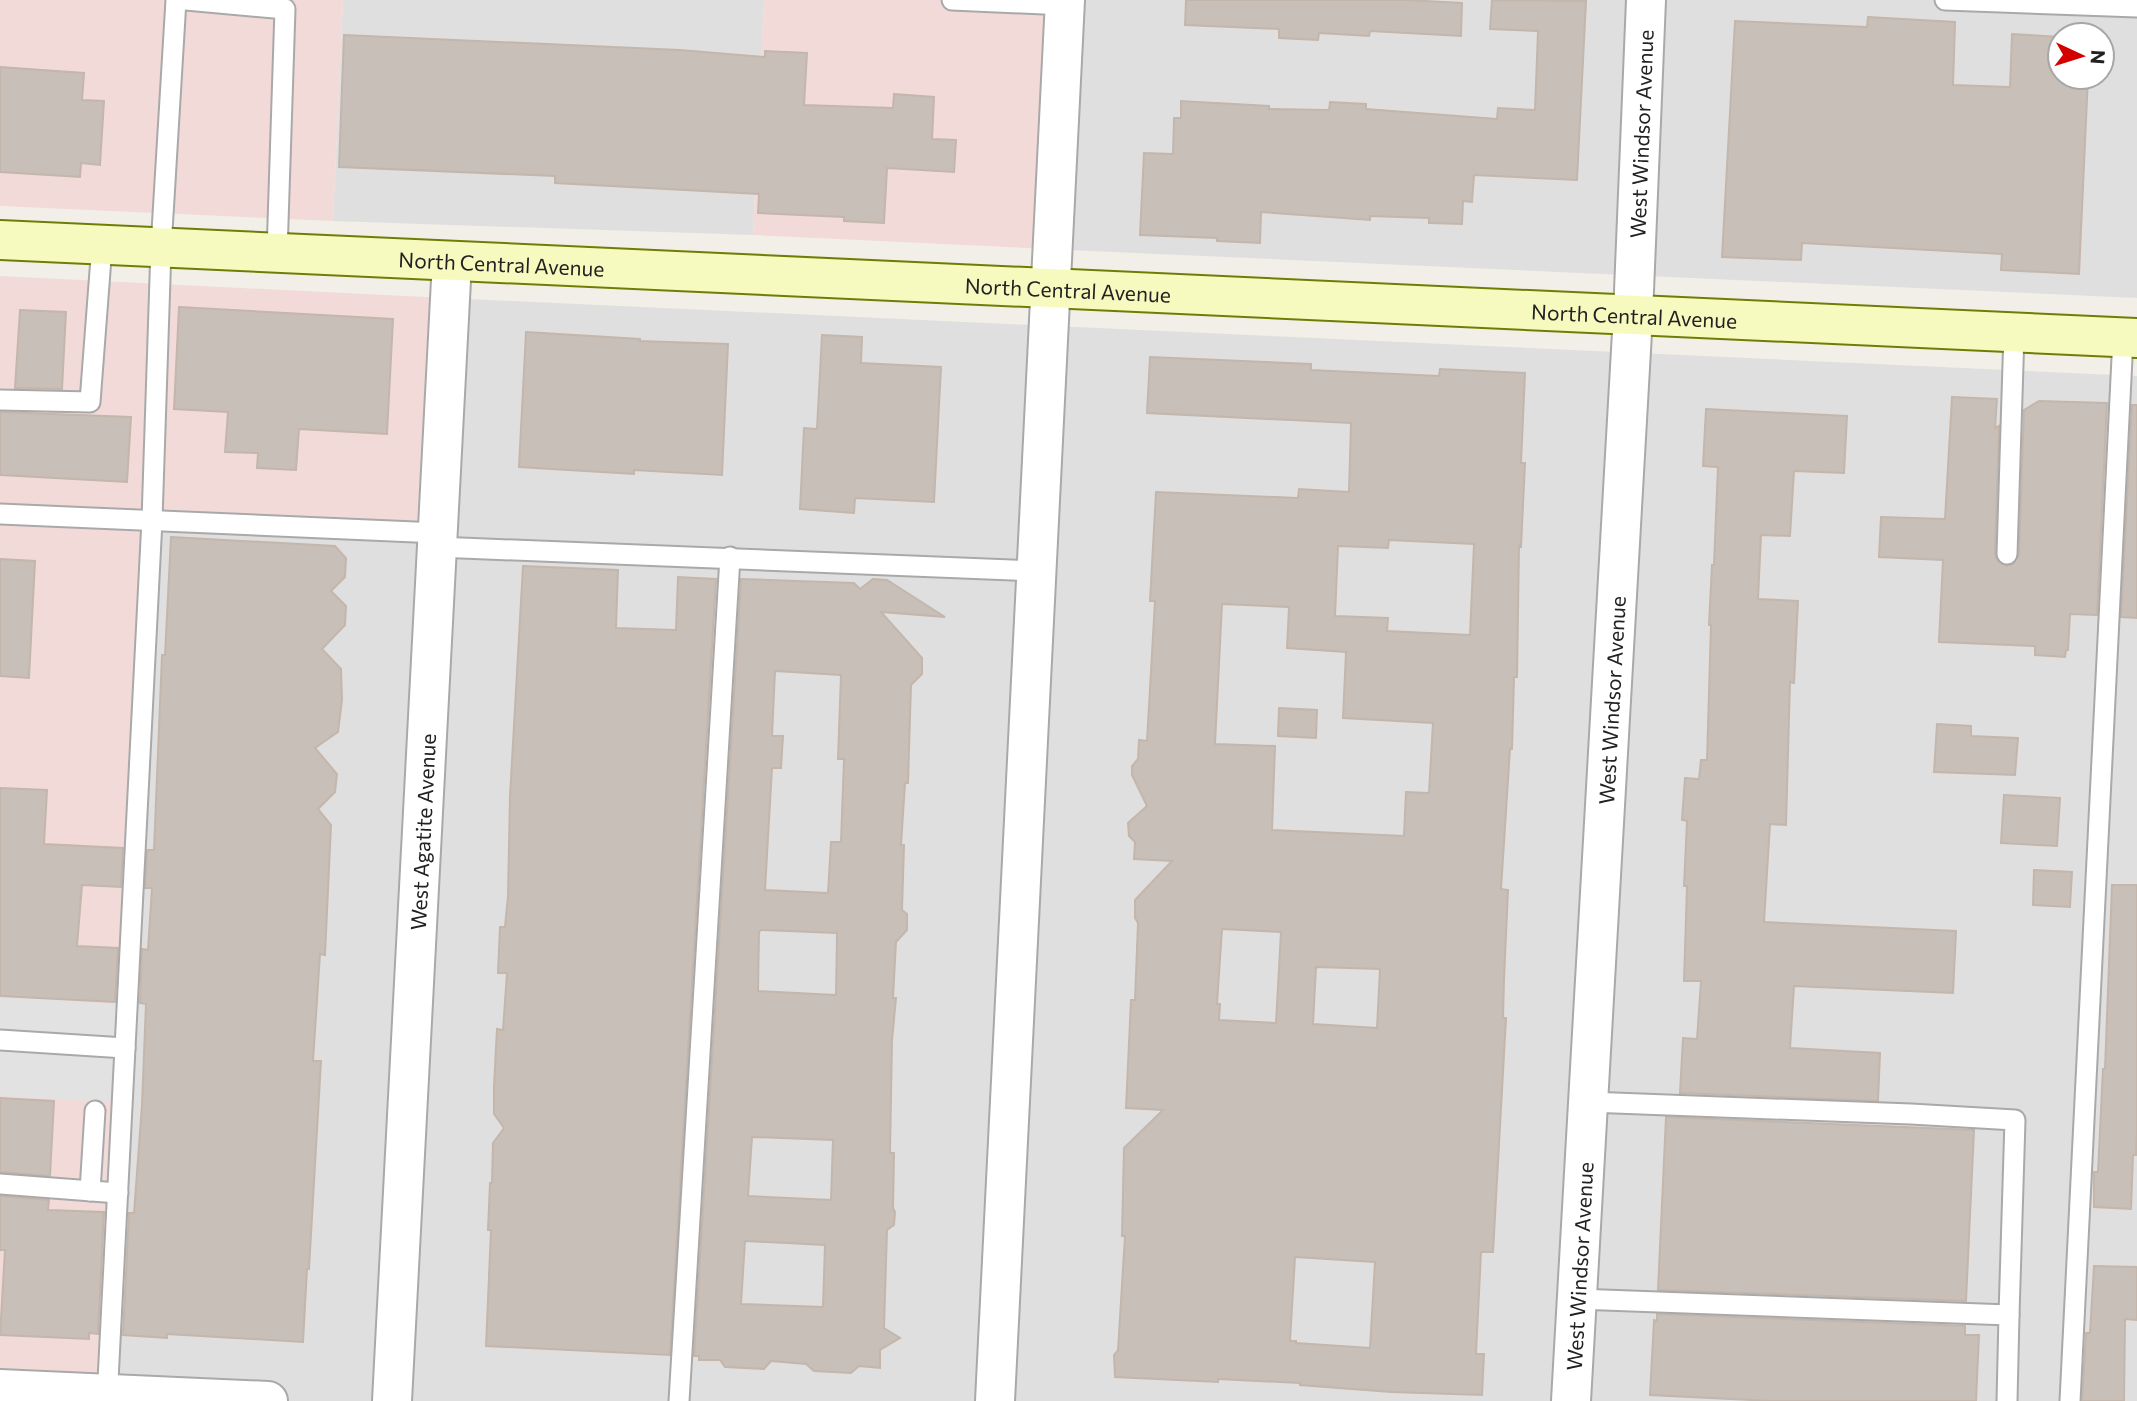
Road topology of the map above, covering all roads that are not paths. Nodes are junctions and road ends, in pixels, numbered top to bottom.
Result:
1 (176, 0) edge
2 (186, 0) edge
3 (951, 0) edge
4 (1646, 0) edge
5 (1945, 0) edge
6 (1065, 3) edge
7 (2137, 7) edge
8 (0, 240) edge
9 (102, 245) junction
10 (161, 248) junction
11 (277, 253) junction
12 (452, 261) junction
13 (1051, 289) junction
14 (1633, 316) junction
15 (2014, 333) junction
16 (2130, 338) edge
17 (0, 400) edge
18 (0, 514) edge
19 (152, 520) junction
20 (438, 540) junction
21 (2007, 554) dead end
22 (730, 557) junction
23 (1037, 571) junction
24 (0, 1040) edge
25 (125, 1048) junction
26 (1588, 1102) junction
27 (95, 1111) dead end
28 (0, 1184) edge
29 (90, 1191) junction
30 (118, 1193) junction
31 (1577, 1299) junction
32 (2009, 1315) junction
33 (0, 1389) edge
34 (44, 1396) edge
35 (107, 1397) edge
36 (268, 1401) edge
37 (392, 1401) edge
38 (679, 1401) edge
39 (995, 1401) edge
40 (1572, 1401) edge
41 (2007, 1401) edge
42 (2070, 1401) edge

1 - 10 lane
2 - 11 lane
3 - 6 lane
4 - 14 street, West Windsor Avenue
5 - 7 lane
6 - 13 street
8 - 9 main road, North Central Avenue
9 - 10 main road, North Central Avenue
9 - 17 lane
10 - 11 main road, North Central Avenue
10 - 19 lane
11 - 12 main road, North Central Avenue
12 - 13 main road, North Central Avenue
12 - 20 street, West Agatite Avenue
13 - 14 main road, North Central Avenue
13 - 23 street
14 - 15 main road, North Central Avenue
14 - 26 street, West Windsor Avenue
15 - 16 main road, North Central Avenue
15 - 21 lane
16 - 42 lane
18 - 19 lane
19 - 20 lane
19 - 25 lane
20 - 22 lane
20 - 37 street, West Agatite Avenue
22 - 23 lane
22 - 38 lane
23 - 39 street
24 - 25 lane
25 - 30 lane
26 - 31 street, West Windsor Avenue
26 - 32 lane
27 - 29 lane
28 - 29 lane
29 - 30 lane
30 - 35 lane
31 - 32 lane
31 - 40 street, West Windsor Avenue
32 - 41 lane
33 - 34 street
34 - 35 street
35 - 36 street

